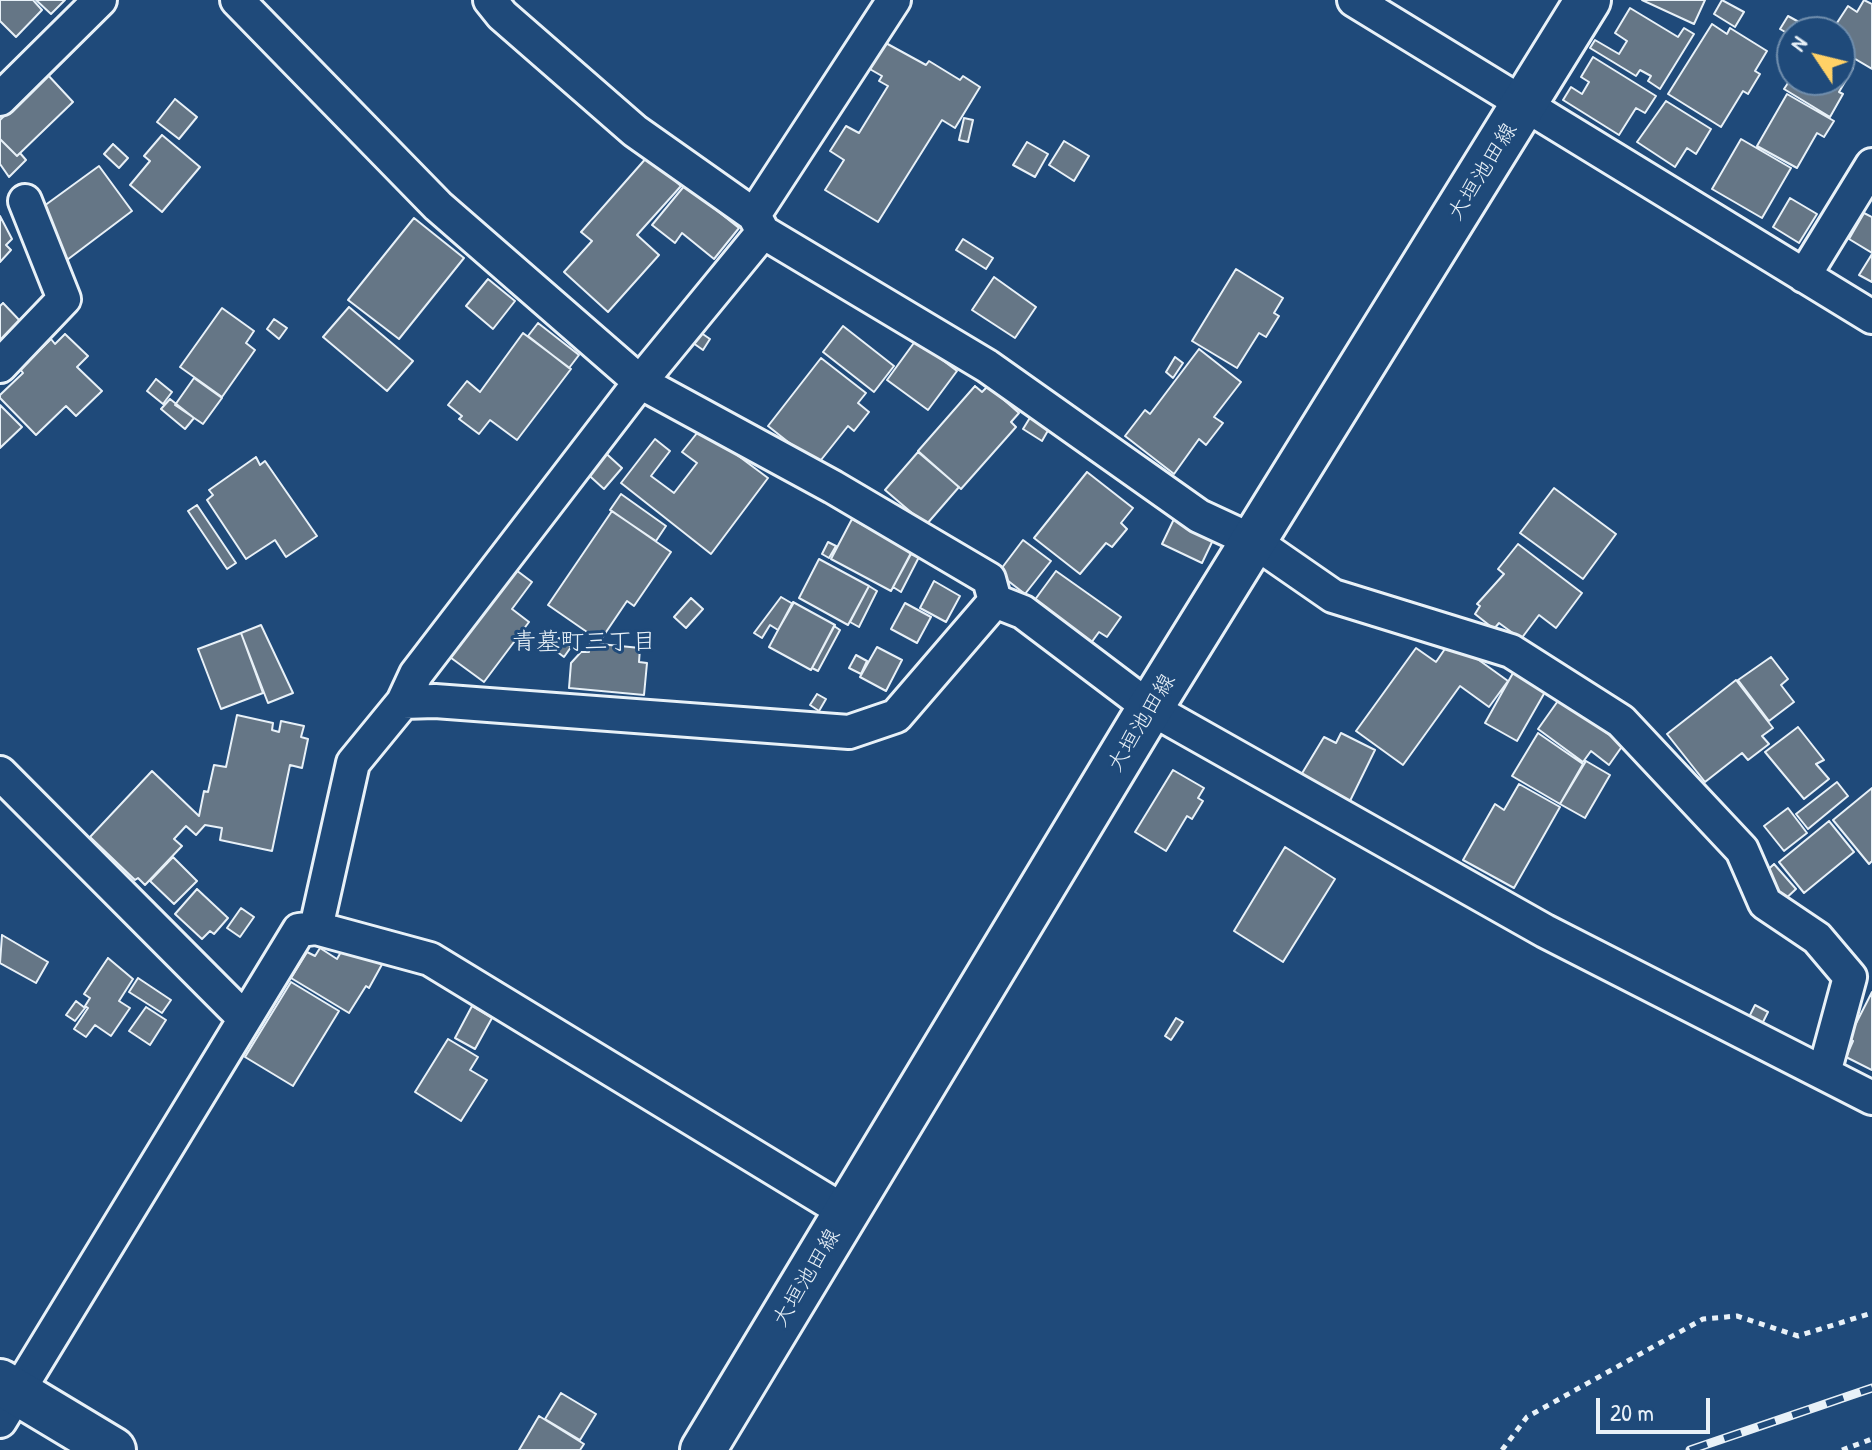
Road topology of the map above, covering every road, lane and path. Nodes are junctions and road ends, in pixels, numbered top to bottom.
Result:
1 (100, 0) edge
2 (237, 0) edge
3 (490, 0) edge
4 (894, 0) edge
5 (1354, 0) edge
6 (1588, 0) edge
7 (0, 99) edge
8 (1525, 104) junction
9 (1872, 165) edge
10 (25, 201) dead end
11 (758, 223) junction
12 (1804, 276) junction
13 (1872, 317) edge
14 (0, 366) edge
15 (640, 382) junction
16 (1255, 542) junction
17 (995, 601) junction
18 (403, 702) junction
19 (1150, 708) junction
20 (0, 773) edge
21 (316, 928) junction
22 (244, 1018) junction
23 (1824, 1073) junction
24 (1872, 1098) edge
25 (847, 1213) junction
26 (1872, 1313) edge
27 (6, 1398) edge
28 (1872, 1439) edge
29 (113, 1450) edge
30 (703, 1450) edge
31 (1502, 1450) edge
32 (1842, 1450) edge

1 - 7 street
2 - 15 street
3 - 11 street
4 - 11 street
5 - 8 street
6 - 8 main road, 大垣池田線
8 - 12 street
8 - 16 main road, 大垣池田線
9 - 12 street
10 - 14 street
11 - 15 street
11 - 16 street
12 - 13 street
15 - 17 street
15 - 18 street
16 - 19 main road, 大垣池田線
16 - 23 street
17 - 18 street
17 - 19 street
18 - 21 street
19 - 23 street
19 - 25 main road, 大垣池田線
20 - 22 street
21 - 22 street
21 - 25 street
22 - 27 street
23 - 24 street
25 - 30 main road, 大垣池田線
26 - 31 path
27 - 29 main road
28 - 32 path

